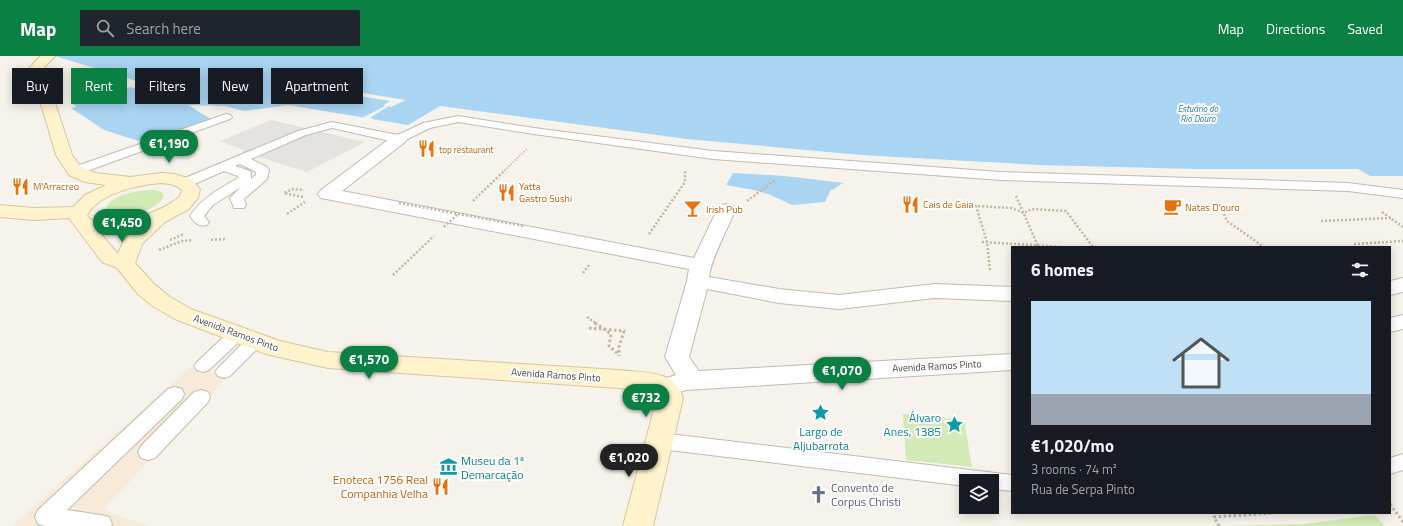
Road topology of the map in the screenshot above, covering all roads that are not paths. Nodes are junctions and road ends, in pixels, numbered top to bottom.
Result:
1 (48, 56) edge
2 (226, 117) dead end
3 (399, 139) junction
4 (240, 159) junction
5 (223, 166) junction
6 (75, 171) junction
7 (91, 178) junction
8 (133, 182) junction
9 (185, 183) junction
10 (1403, 194) edge
11 (94, 197) junction
12 (239, 205) dead end
13 (726, 210) dead end
14 (0, 211) edge
15 (160, 217) junction
16 (80, 218) junction
17 (202, 222) dead end
18 (124, 264) junction
19 (699, 273) junction
20 (1403, 285) edge
21 (1391, 288) edge
22 (1006, 294) edge
23 (1403, 322) edge
24 (1391, 325) edge
25 (246, 337) junction
26 (1011, 362) edge
27 (203, 366) dead end
28 (224, 372) dead end
29 (692, 380) junction
30 (666, 387) junction
31 (175, 394) dead end
32 (201, 397) dead end
33 (661, 441) junction
34 (148, 452) dead end
35 (1403, 462) edge
36 (1391, 466) edge
37 (1011, 483) edge
38 (101, 524) dead end
39 (638, 526) edge

1 - 6 street
2 - 6 lane
3 - 4 lane
3 - 10 lane
3 - 19 street
4 - 5 lane
4 - 12 lane
5 - 9 lane
5 - 17 lane
6 - 7 street
7 - 8 street
7 - 11 street
8 - 9 street
8 - 11 street
9 - 15 street
11 - 16 street
13 - 19 street
14 - 16 street
15 - 16 street
15 - 18 street
16 - 18 street, Avenida Ramos Pinto
18 - 25 street, Avenida Ramos Pinto
19 - 22 street
19 - 29 street
20 - 21 street
23 - 24 street
25 - 27 lane
25 - 28 lane
25 - 30 street, Avenida Ramos Pinto
26 - 29 street, Avenida Ramos Pinto
29 - 30 street, Avenida Ramos Pinto
30 - 33 street
31 - 38 lane
32 - 34 lane
33 - 37 lane
33 - 39 street
35 - 36 lane

